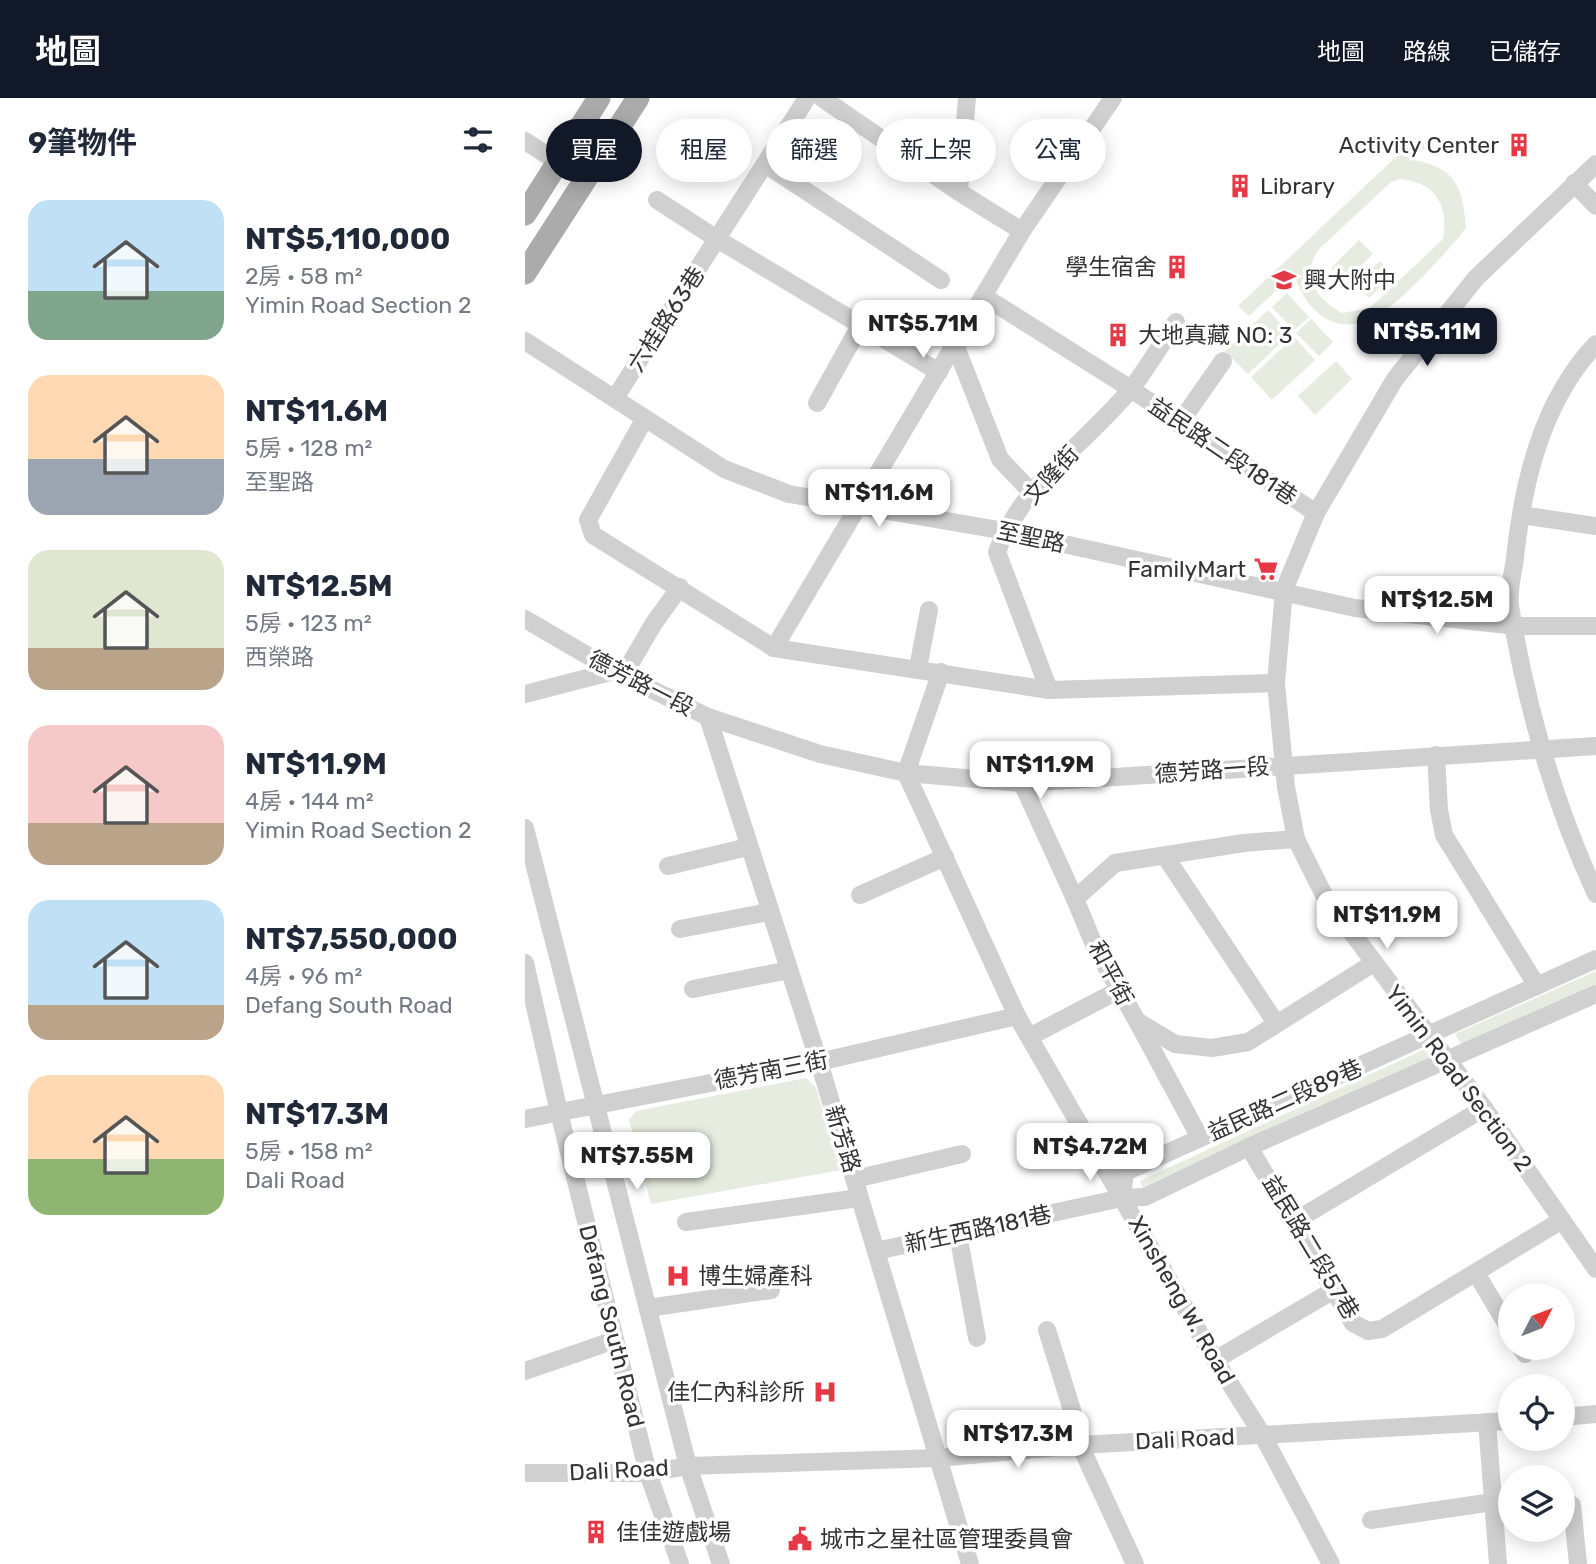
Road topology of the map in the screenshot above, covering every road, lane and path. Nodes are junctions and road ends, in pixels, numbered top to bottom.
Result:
1 (599, 98) edge
2 (638, 98) edge
3 (807, 98) edge
4 (822, 98) edge
5 (967, 98) edge
6 (1113, 98) edge
7 (586, 119) edge
8 (525, 141) edge
9 (546, 154) edge
10 (765, 164) junction
11 (1596, 164) edge
12 (546, 181) edge
13 (1574, 183) junction
14 (959, 192) junction
15 (657, 200) dead end
16 (1596, 206) edge
17 (525, 214) edge
18 (1022, 231) junction
19 (717, 239) junction
20 (525, 273) edge
21 (941, 280) dead end
22 (983, 296) junction
23 (1176, 322) dead end
24 (861, 324) junction
25 (525, 341) edge
26 (954, 342) junction
27 (1596, 345) edge
28 (1223, 361) dead end
29 (939, 372) junction
30 (1131, 389) junction
31 (615, 398) junction
32 (817, 403) dead end
33 (644, 420) junction
34 (1179, 424) junction
35 (1032, 493) junction
36 (858, 505) junction
37 (1316, 513) junction
38 (1521, 515) junction
39 (1596, 526) edge
40 (1005, 531) junction
41 (680, 587) junction
42 (1284, 590) junction
43 (929, 610) dead end
44 (525, 619) edge
45 (1516, 626) junction
46 (1596, 626) edge
47 (775, 648) junction
48 (918, 668) junction
49 (941, 672) junction
50 (618, 673) junction
51 (1276, 682) junction
52 (1049, 690) junction
53 (525, 694) edge
54 (708, 717) junction
55 (1596, 746) edge
56 (1540, 749) junction
57 (1436, 755) junction
58 (1283, 765) junction
59 (906, 772) junction
60 (1022, 783) junction
61 (525, 828) edge
62 (1296, 839) junction
63 (748, 847) junction
64 (1165, 856) junction
65 (944, 857) junction
66 (1589, 862) edge
67 (668, 866) dead end
68 (1596, 894) edge
69 (860, 895) dead end
70 (1075, 899) junction
71 (769, 912) junction
72 (680, 929) dead end
73 (1596, 960) edge
74 (525, 963) edge
75 (1372, 964) junction
76 (789, 970) junction
77 (1537, 986) junction
78 (693, 989) dead end
79 (1119, 990) junction
80 (1596, 994) edge
81 (1017, 1016) junction
82 (1137, 1021) junction
83 (1276, 1023) junction
84 (1430, 1034) junction
85 (1029, 1038) junction
86 (1448, 1060) junction
87 (819, 1062) junction
88 (594, 1105) junction
89 (1484, 1108) junction
90 (559, 1112) junction
91 (525, 1119) edge
92 (1200, 1138) junction
93 (1249, 1147) junction
94 (961, 1154) dead end
95 (855, 1179) junction
96 (859, 1198) junction
97 (1122, 1198) junction
98 (1562, 1220) junction
99 (1295, 1221) junction
100 (686, 1222) dead end
101 (958, 1234) junction
102 (876, 1251) junction
103 (1596, 1269) edge
104 (1476, 1273) junction
105 (771, 1290) dead end
106 (1334, 1290) junction
107 (648, 1308) junction
108 (1498, 1310) edge
109 (1047, 1329) dead end
110 (977, 1338) dead end
111 (615, 1340) junction
112 (1215, 1360) junction
113 (525, 1370) edge
114 (1596, 1414) edge
115 (1575, 1416) edge
116 (1487, 1422) junction
117 (1498, 1422) edge
118 (1262, 1434) junction
119 (1080, 1445) junction
120 (938, 1458) junction
121 (688, 1466) junction
122 (525, 1473) edge
123 (648, 1473) junction
124 (1493, 1502) junction
125 (1371, 1520) dead end
126 (1575, 1534) edge
127 (680, 1564) edge
128 (721, 1564) edge
129 (970, 1564) edge
130 (1135, 1564) edge
131 (1331, 1564) edge
132 (1498, 1564) edge
133 (1578, 1564) edge

1 - 7 main road
2 - 20 main road
3 - 10 street, 六桂路63巷
4 - 14 street
5 - 14 street
6 - 18 street
8 - 9 street
10 - 19 street, 六桂路63巷
10 - 21 street
11 - 13 street, Yimin Road Section 2
12 - 17 main road
13 - 16 street
13 - 37 street, Yimin Road Section 2
14 - 18 street
15 - 19 street
18 - 22 street
19 - 24 street
19 - 31 street, 六桂路63巷
22 - 26 street
22 - 30 street, 益民路二段181巷
23 - 30 street, 文隆街
24 - 29 street
24 - 32 street
25 - 31 street, 至聖路
26 - 29 street
26 - 35 street
27 - 38 street
28 - 34 street
29 - 36 street
30 - 34 street, 益民路二段181巷
30 - 35 street, 文隆街
31 - 33 street, 至聖路
33 - 36 street, 至聖路
33 - 41 street
34 - 37 street, 益民路二段181巷
35 - 40 street, 文隆街
36 - 40 street, 至聖路
36 - 47 street
37 - 42 street, Yimin Road Section 2
38 - 39 street
38 - 45 street
40 - 42 street, 至聖路
40 - 52 street, 文隆街
41 - 47 street
41 - 50 street
42 - 45 street, 至聖路
42 - 51 street, Yimin Road Section 2
43 - 48 street
44 - 50 street, 德芳路一段
45 - 46 street, 至聖路
45 - 56 street
47 - 48 street
48 - 49 street
49 - 52 street
49 - 59 street
50 - 53 street
50 - 54 street, 德芳路一段
51 - 52 street
51 - 58 street, Yimin Road Section 2
54 - 59 street, 德芳路一段
54 - 63 street, 新芳路
55 - 56 street, 德芳路一段
56 - 57 street, 德芳路一段
56 - 66 street
57 - 58 street, 德芳路一段
57 - 77 street
58 - 60 street, 德芳路一段
58 - 62 street, Yimin Road Section 2
59 - 60 street, 德芳路一段
59 - 65 street, Xinsheng W. Road
60 - 70 street, 和平街
61 - 88 street, Defang South Road
62 - 64 street
62 - 75 street, Yimin Road Section 2
63 - 67 street
63 - 71 street, 新芳路
64 - 70 street
64 - 83 street
65 - 69 street
65 - 81 street, Xinsheng W. Road
66 - 68 street
70 - 79 street, 和平街
71 - 72 street
71 - 76 street, 新芳路
73 - 77 street, 益民路二段89巷
74 - 90 street, Defang South Road
75 - 83 street, 和平街
75 - 84 street, Yimin Road Section 2
76 - 78 street
76 - 87 street, 新芳路
77 - 84 street, 益民路二段89巷
79 - 82 street, 和平街
79 - 85 street
80 - 86 street, 益民路二段89巷
81 - 85 street, Xinsheng W. Road
81 - 87 street, 德芳南三街
82 - 83 street, 和平街
82 - 92 street
84 - 86 street, Yimin Road Section 2
84 - 92 street, 益民路二段89巷
85 - 97 street, Xinsheng W. Road
86 - 89 street, Yimin Road Section 2
86 - 93 street, 益民路二段89巷
87 - 88 street, 德芳南三街
87 - 95 street, 新芳路
88 - 90 street, 德芳南三街
88 - 107 street, Defang South Road
89 - 98 street, Yimin Road Section 2
89 - 99 street
90 - 91 street, 德芳南三街
90 - 111 street, Defang South Road
92 - 97 street, 益民路二段89巷
93 - 97 street, 益民路二段89巷
93 - 99 street, 益民路二段57巷
94 - 95 street
95 - 96 street, 新芳路
96 - 100 street
96 - 102 street, 新芳路
97 - 101 street, 新生西路181巷
97 - 112 street, Xinsheng W. Road
98 - 103 street, Yimin Road Section 2
98 - 104 street, 益民路二段57巷
99 - 106 street, 益民路二段57巷
101 - 102 street, 新生西路181巷
101 - 110 street
102 - 120 street, 新芳路
104 - 106 street, 益民路二段57巷
104 - 108 street
105 - 107 street
106 - 112 street
107 - 121 street, Defang South Road
109 - 119 street
111 - 113 street
111 - 123 street, Defang South Road
112 - 118 street, Xinsheng W. Road
114 - 115 street
116 - 117 street, Dali Road
116 - 118 street, Dali Road
116 - 124 street
118 - 119 street, Dali Road
118 - 131 street, Xinsheng W. Road
119 - 120 street, Dali Road
119 - 130 street
120 - 121 street, Dali Road
120 - 129 street, 新芳路
121 - 123 street, Dali Road
121 - 128 street, Defang South Road
122 - 123 street, Dali Road
123 - 127 street, Defang South Road
124 - 125 street
124 - 132 street
126 - 133 street

